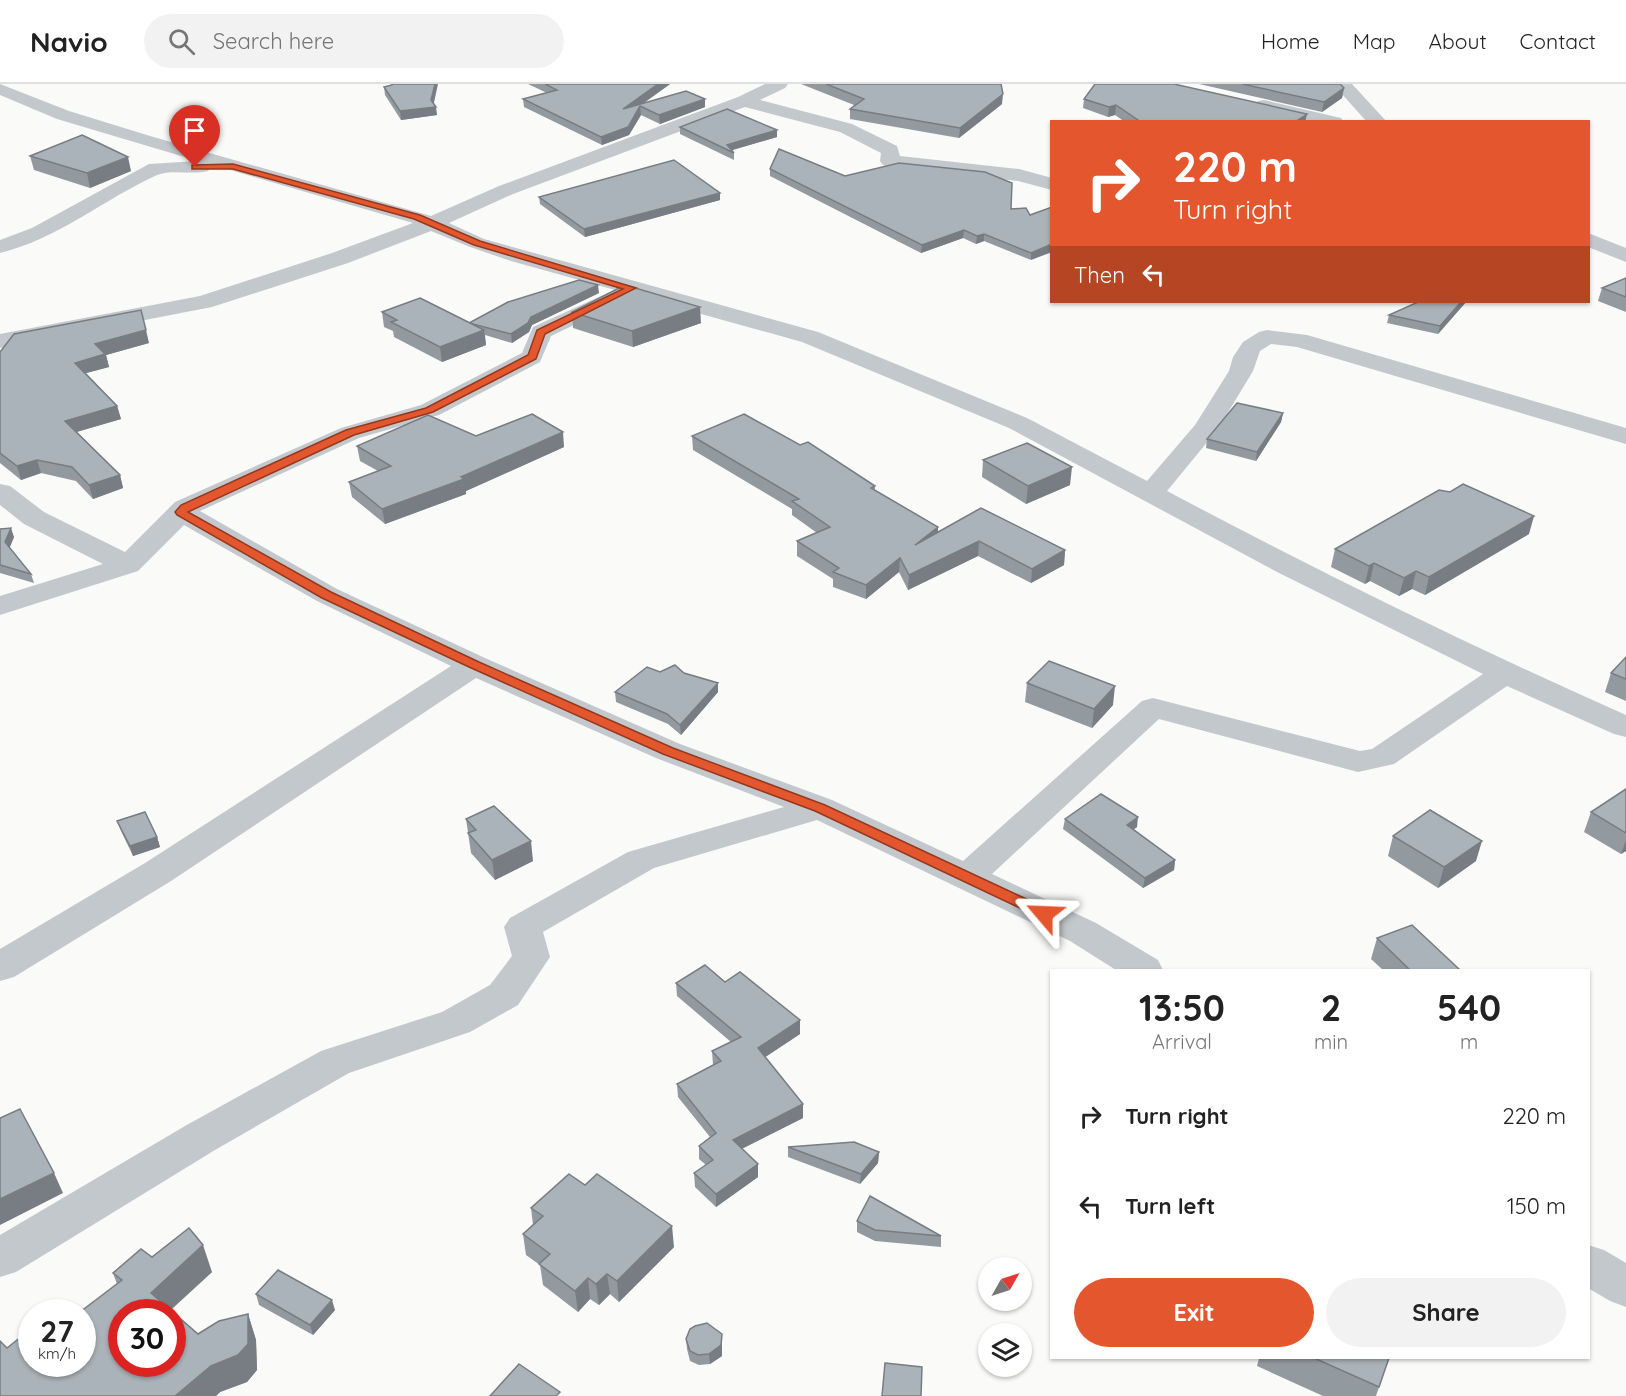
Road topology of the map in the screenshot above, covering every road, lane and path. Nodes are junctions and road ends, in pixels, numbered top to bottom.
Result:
1 (779, 84) edge
2 (1342, 84) edge
3 (0, 89) edge
4 (744, 101) junction
5 (1251, 102) edge
6 (1327, 120) edge
7 (1376, 120) edge
8 (233, 166) junction
9 (1050, 183) edge
10 (432, 223) junction
11 (1590, 240) edge
12 (0, 247) edge
13 (1626, 256) edge
14 (631, 288) junction
15 (0, 341) edge
16 (1621, 428) edge
17 (0, 492) edge
18 (1150, 494) junction
19 (181, 512) junction
20 (128, 565) junction
21 (0, 606) edge
22 (474, 664) junction
23 (1504, 673) junction
24 (1626, 727) edge
25 (820, 808) junction
26 (967, 877) junction
27 (0, 967) edge
28 (1142, 969) edge
29 (0, 1257) edge
30 (1590, 1265) edge
31 (1626, 1287) edge

1 - 4 street
2 - 7 street
3 - 8 street
4 - 9 street
4 - 10 street
5 - 6 street
8 - 10 street
8 - 12 street
10 - 14 street
10 - 15 street
11 - 13 street
14 - 18 street
14 - 19 street
16 - 18 street
17 - 20 street
18 - 23 street
19 - 20 street
19 - 22 street
20 - 21 street
22 - 25 street
22 - 27 street
23 - 24 street
23 - 26 street
25 - 26 street
25 - 29 street
26 - 28 street
30 - 31 street

